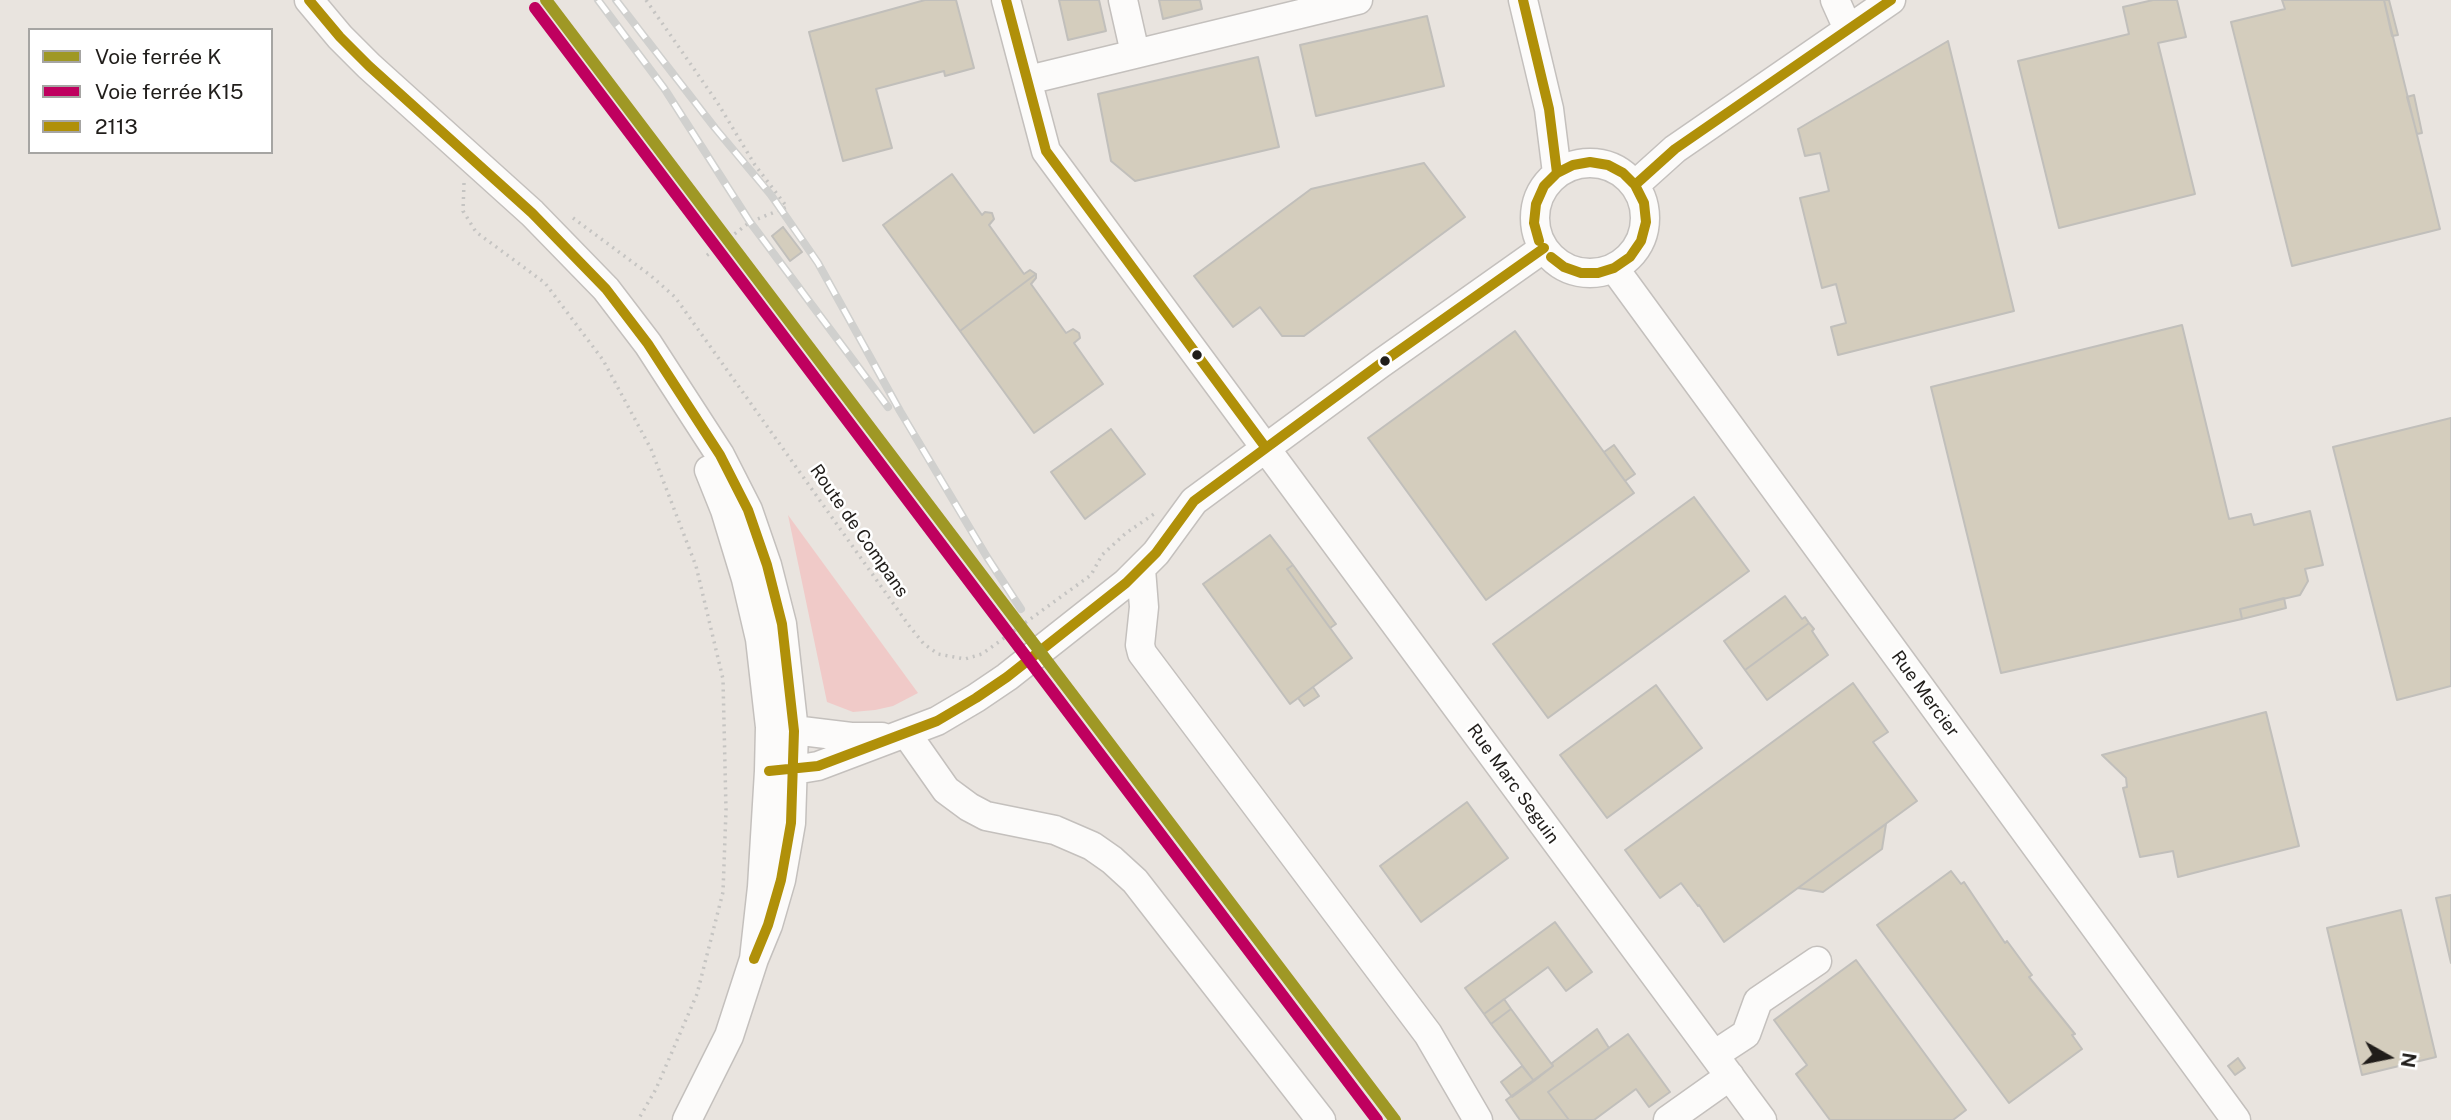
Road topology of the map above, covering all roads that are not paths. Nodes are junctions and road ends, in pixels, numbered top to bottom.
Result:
1 (309, 0) edge
2 (1006, 0) edge
3 (1123, 0) edge
4 (1358, 0) edge
5 (1523, 0) edge
6 (1835, 0) edge
7 (1891, 0) edge
8 (1848, 30) junction
9 (1135, 53) junction
10 (1028, 80) junction
11 (1557, 173) junction
12 (1635, 186) junction
13 (1544, 248) junction
14 (1614, 268) junction
15 (1266, 448) junction
16 (1141, 569) junction
17 (782, 729) junction
18 (897, 735) junction
19 (781, 771) junction
20 (1817, 961) dead end
21 (1722, 1066) junction
22 (687, 1120) edge
23 (1321, 1120) edge
24 (1478, 1120) edge
25 (1668, 1120) edge
26 (1762, 1120) edge
27 (2236, 1120) edge

1 - 17 street
2 - 10 street, Rue Marc Seguin
3 - 9 street
4 - 9 street
5 - 11 street
6 - 8 street
7 - 8 street
8 - 12 street
9 - 10 street
10 - 15 street, Rue Marc Seguin
11 - 12 street
11 - 13 street
12 - 14 street
13 - 14 street
13 - 15 street
14 - 27 street, Rue Mercier
15 - 16 street
15 - 21 street, Rue Marc Seguin
16 - 18 street
16 - 24 street
17 - 18 street
17 - 19 street
18 - 19 street
18 - 23 street
19 - 22 street
20 - 21 street
21 - 25 street
21 - 26 street, Rue Marc Seguin

